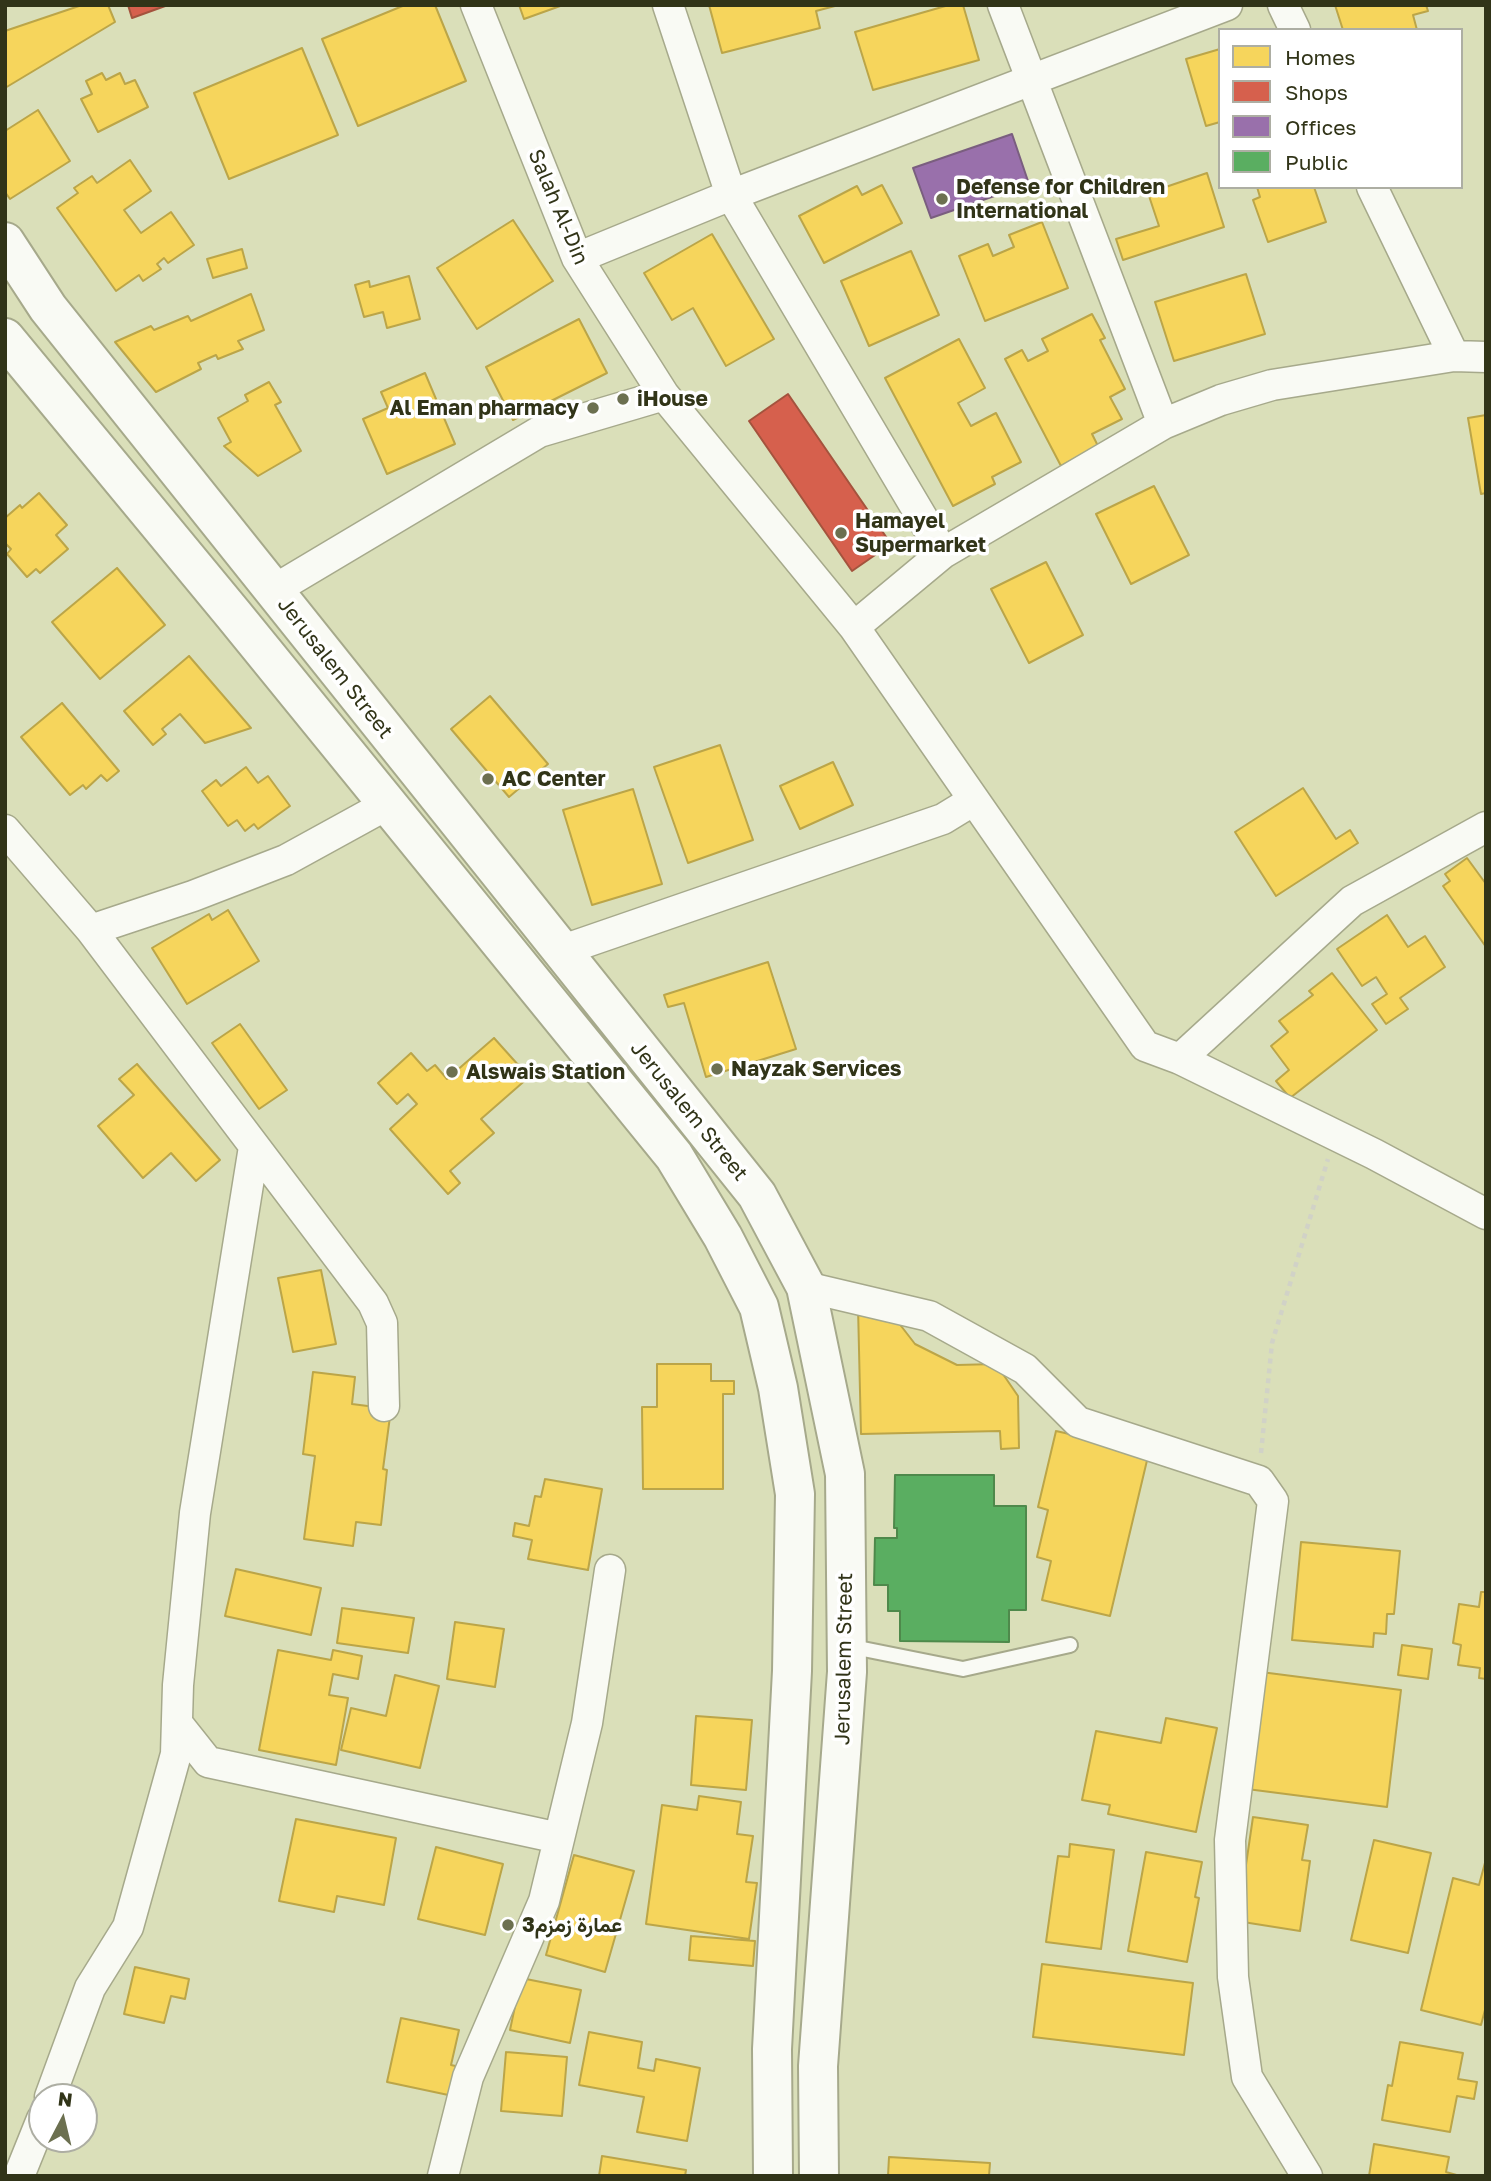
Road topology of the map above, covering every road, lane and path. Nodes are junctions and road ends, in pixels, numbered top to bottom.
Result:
1 (476, 5) edge
2 (668, 5) edge
3 (1003, 5) edge
4 (1227, 5) edge
5 (1283, 5) edge
6 (1294, 28) edge
7 (1030, 80) junction
8 (1373, 189) edge
9 (731, 195) junction
10 (5, 242) edge
11 (577, 258) junction
12 (48, 308) junction
13 (5, 330) edge
14 (5, 338) edge
15 (1454, 356) junction
16 (1486, 357) edge
17 (664, 395) junction
18 (1163, 424) junction
19 (943, 553) junction
20 (274, 590) junction
21 (233, 614) junction
22 (854, 627) junction
23 (974, 800) junction
24 (388, 804) junction
25 (1486, 827) edge
26 (5, 830) edge
27 (91, 930) junction
28 (560, 951) junction
29 (1180, 1059) junction
30 (1335, 1135) junction
31 (254, 1147) junction
32 (1486, 1214) edge
33 (806, 1287) junction
34 (384, 1406) dead end
35 (1259, 1482) junction
36 (610, 1570) dead end
37 (1070, 1645) dead end
38 (847, 1646) junction
39 (177, 1723) junction
40 (559, 1838) junction
41 (772, 2049) junction
42 (818, 2066) junction
43 (55, 2083) edge
44 (28, 2153) edge
45 (19, 2176) edge
46 (443, 2176) edge
47 (773, 2176) edge
48 (819, 2176) edge
49 (1307, 2176) edge

1 - 11 street, Salah Al-Din
2 - 9 street
3 - 7 street
4 - 7 street
5 - 6 street
7 - 9 street
7 - 18 street
8 - 15 street
9 - 11 street
9 - 19 street
10 - 12 main road, Jerusalem Street
11 - 17 street, Salah Al-Din
12 - 13 main road
12 - 20 main road, Jerusalem Street
14 - 21 main road, Jerusalem Street
15 - 16 street
15 - 18 street
17 - 20 street
17 - 22 street, Salah Al-Din
18 - 19 street
19 - 22 street
20 - 21 main road
20 - 28 main road, Jerusalem Street
21 - 24 main road, Jerusalem Street
22 - 23 street, Salah Al-Din
23 - 28 street
23 - 29 street, Salah Al-Din
24 - 27 street
24 - 41 main road, Jerusalem Street
25 - 29 street
26 - 27 street
27 - 31 street
28 - 33 main road, Jerusalem Street
29 - 30 street, Salah Al-Din
30 - 32 street, Salah Al-Din
30 - 35 path
31 - 34 street
31 - 39 street
33 - 35 street
33 - 38 main road, Jerusalem Street
35 - 49 street
36 - 40 street
37 - 38 lane
38 - 42 main road, Jerusalem Street
39 - 40 street
39 - 43 street
40 - 46 street
41 - 42 main road
41 - 47 main road, Jerusalem Street
42 - 48 main road, Jerusalem Street
44 - 45 street

